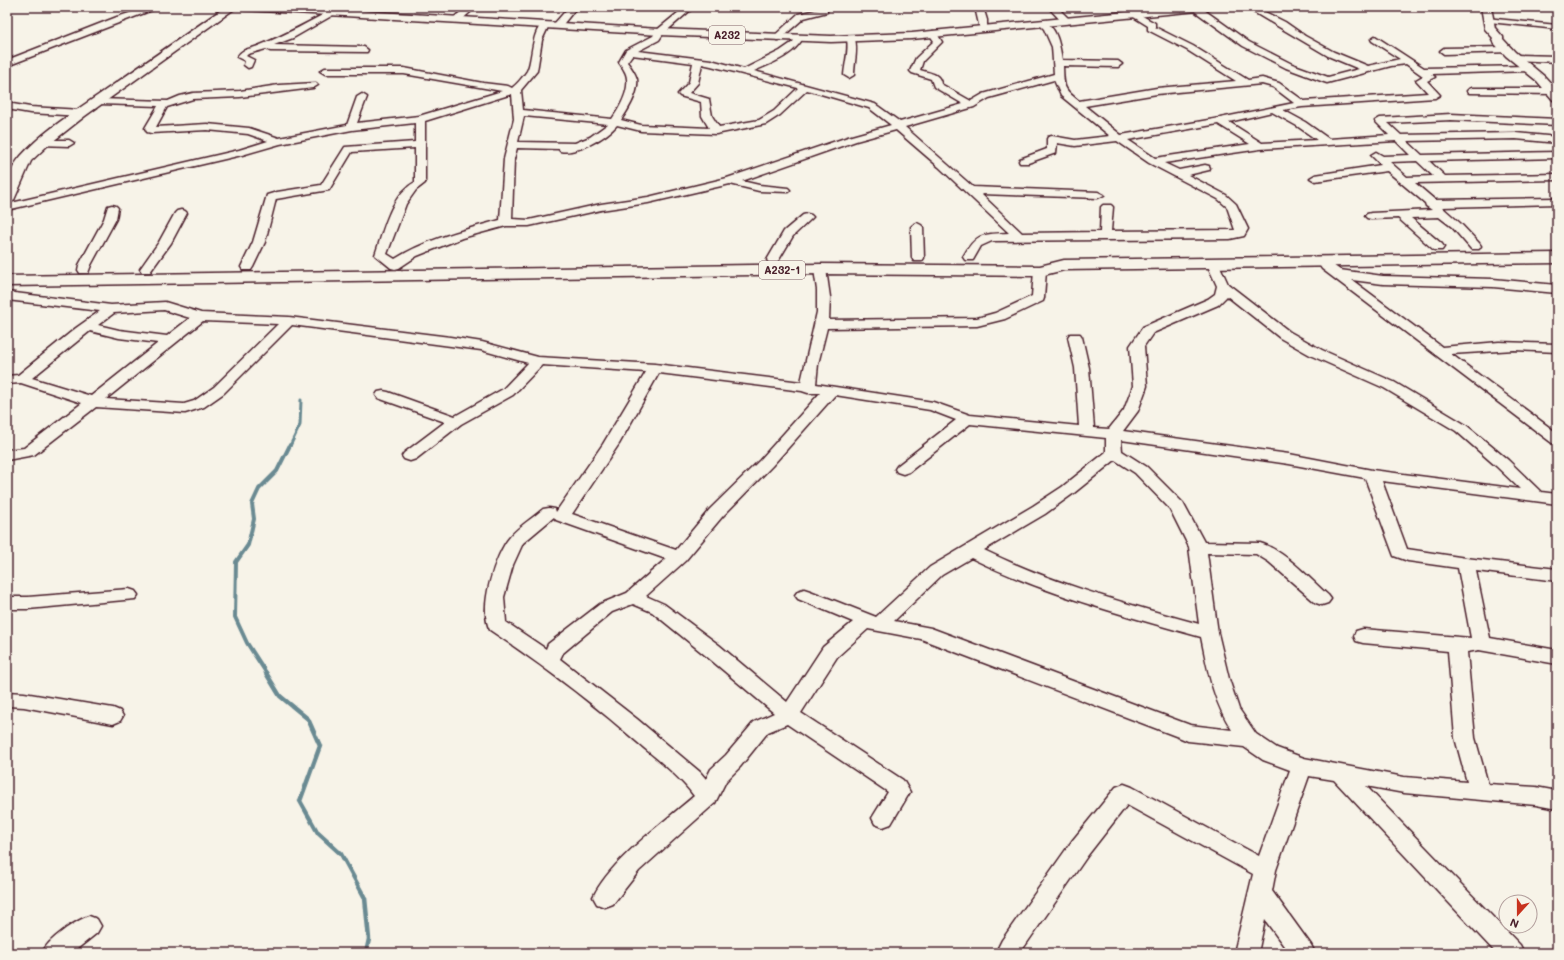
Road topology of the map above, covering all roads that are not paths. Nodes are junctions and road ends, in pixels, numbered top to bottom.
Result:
1 (156, 7) edge
2 (232, 7) edge
3 (245, 7) edge
4 (343, 7) edge
5 (472, 7) edge
6 (573, 7) edge
7 (690, 7) edge
8 (979, 7) edge
9 (1052, 7) edge
10 (1208, 7) edge
11 (1249, 7) edge
12 (1486, 7) edge
13 (1184, 8) edge
14 (824, 10) dead end
15 (331, 13) junction
16 (1136, 14) junction
17 (456, 20) junction
18 (1489, 20) junction
19 (1066, 21) junction
20 (1042, 23) junction
21 (545, 25) junction
22 (557, 26) junction
23 (1557, 27) edge
24 (984, 29) junction
25 (660, 32) junction
26 (933, 34) junction
27 (777, 37) junction
28 (799, 38) junction
29 (852, 39) junction
30 (1375, 39) dead end
31 (258, 49) junction
32 (349, 50) junction
33 (364, 50) dead end
34 (1444, 51) dead end
35 (629, 52) junction
36 (1512, 54) junction
37 (1557, 59) edge
38 (1408, 61) junction
39 (698, 62) junction
40 (7, 63) edge
41 (1059, 63) junction
42 (1118, 64) dead end
43 (248, 65) dead end
44 (1367, 69) junction
45 (1529, 69) junction
46 (325, 71) junction
47 (1422, 71) junction
48 (744, 72) junction
49 (849, 75) dead end
50 (1058, 76) junction
51 (1245, 82) junction
52 (804, 88) junction
53 (516, 90) junction
54 (1472, 91) dead end
55 (1554, 91) edge
56 (362, 97) dead end
57 (100, 101) junction
58 (164, 104) junction
59 (1077, 104) junction
60 (1302, 104) junction
61 (971, 105) junction
62 (7, 106) edge
63 (1272, 109) junction
64 (518, 112) junction
65 (81, 113) junction
66 (420, 119) junction
67 (1220, 121) junction
68 (616, 122) junction
69 (1557, 122) edge
70 (897, 125) junction
71 (352, 127) junction
72 (716, 130) junction
73 (1466, 136) junction
74 (1431, 137) junction
75 (1119, 138) junction
76 (1397, 138) junction
77 (1414, 138) junction
78 (1557, 140) edge
79 (278, 141) junction
80 (1362, 141) junction
81 (1327, 142) junction
82 (42, 143) junction
83 (69, 143) dead end
84 (420, 145) junction
85 (513, 145) junction
86 (580, 146) junction
87 (1260, 146) junction
88 (564, 149) dead end
89 (1557, 155) edge
90 (1455, 157) junction
91 (1489, 157) junction
92 (1420, 158) junction
93 (1436, 158) junction
94 (1380, 159) junction
95 (1153, 161) junction
96 (1024, 162) dead end
97 (1390, 167) junction
98 (1205, 168) dead end
99 (1176, 174) junction
100 (1557, 177) edge
101 (1315, 178) dead end
102 (1515, 178) junction
103 (1442, 179) junction
104 (1460, 179) junction
105 (1478, 179) junction
106 (1405, 180) junction
107 (730, 181) junction
108 (784, 190) dead end
109 (970, 190) junction
110 (1098, 195) dead end
111 (7, 200) edge
112 (1557, 201) edge
113 (1505, 202) junction
114 (1487, 203) junction
115 (1430, 204) junction
116 (7, 207) edge
117 (1108, 207) dead end
118 (112, 208) dead end
119 (1441, 212) junction
120 (181, 214) dead end
121 (1401, 214) junction
122 (1371, 216) dead end
123 (807, 217) dead end
124 (506, 219) junction
125 (917, 227) dead end
126 (1106, 235) junction
127 (1019, 237) junction
128 (1557, 244) edge
129 (1475, 246) junction
130 (1438, 247) junction
131 (1557, 250) edge
132 (969, 257) junction
133 (918, 258) junction
134 (1557, 258) edge
135 (773, 260) junction
136 (1203, 260) junction
137 (1557, 264) edge
138 (395, 265) junction
139 (247, 267) junction
140 (146, 269) junction
141 (820, 269) junction
142 (7, 270) edge
143 (84, 270) junction
144 (1331, 270) junction
145 (1040, 271) junction
146 (7, 281) edge
147 (1223, 286) junction
148 (1557, 289) edge
149 (7, 296) edge
150 (111, 309) junction
151 (200, 317) junction
152 (289, 321) junction
153 (822, 324) junction
154 (88, 327) junction
155 (1075, 337) dead end
156 (171, 341) junction
157 (1557, 348) edge
158 (1441, 351) junction
159 (538, 360) junction
160 (655, 368) junction
161 (22, 379) junction
162 (7, 380) edge
163 (808, 389) junction
164 (831, 390) junction
165 (383, 395) dead end
166 (94, 402) junction
167 (967, 419) junction
168 (456, 421) junction
169 (1087, 431) junction
170 (1113, 434) junction
171 (1557, 440) edge
172 (1114, 453) junction
173 (7, 455) edge
174 (410, 456) dead end
175 (904, 469) dead end
176 (1372, 475) junction
177 (1537, 497) junction
178 (1557, 500) edge
179 (549, 513) dead end
180 (1198, 547) junction
181 (972, 551) junction
182 (679, 557) junction
183 (1466, 564) junction
184 (1557, 575) edge
185 (129, 595) dead end
186 (804, 595) dead end
187 (633, 597) junction
188 (1322, 599) dead end
189 (7, 603) edge
190 (879, 624) junction
191 (1209, 633) junction
192 (1363, 636) dead end
193 (1479, 643) junction
194 (1457, 645) junction
195 (1557, 657) edge
196 (550, 661) junction
197 (7, 699) edge
198 (789, 715) junction
199 (113, 716) dead end
200 (1249, 740) junction
201 (1302, 766) junction
202 (1340, 773) junction
203 (1480, 791) junction
204 (707, 796) junction
205 (1557, 800) edge
206 (883, 818) dead end
207 (1265, 870) junction
208 (1259, 892) junction
209 (605, 897) dead end
210 (89, 926) dead end
211 (1010, 948) dead end
212 (54, 953) edge
213 (1246, 953) edge
214 (1303, 953) edge
215 (1512, 953) edge

1 - 40 street
2 - 57 main road
3 - 15 main road, A232
4 - 15 street
5 - 17 street
6 - 22 street
7 - 25 street
8 - 24 street
9 - 19 street
10 - 13 main road, A232
11 - 44 street
12 - 18 main road
13 - 16 main road, A232
13 - 44 street
14 - 27 street
15 - 17 main road, A232
15 - 31 street
16 - 19 main road, A232
16 - 51 street
17 - 21 main road, A232
18 - 23 street
18 - 36 main road
19 - 20 main road, A232
20 - 24 main road, A232
20 - 41 street
21 - 22 main road, A232
21 - 53 street
22 - 25 main road, A232
24 - 26 main road, A232
25 - 27 main road, A232
25 - 35 street
26 - 29 main road, A232
26 - 61 street
27 - 28 main road, A232
28 - 29 main road, A232
28 - 48 street
29 - 49 street
30 - 38 street
31 - 32 street
31 - 43 street
32 - 33 street
32 - 46 street
34 - 36 street
35 - 39 street
35 - 68 street
36 - 37 street
36 - 45 main road
38 - 44 street
38 - 47 street
39 - 48 street
39 - 72 street
41 - 42 street
41 - 50 street
45 - 47 street
45 - 55 main road
46 - 53 street
46 - 58 street
47 - 60 street
48 - 52 street
50 - 59 street
50 - 61 street
51 - 59 street
51 - 60 street
52 - 70 street
52 - 72 street
53 - 64 street
53 - 66 street
54 - 55 street
56 - 71 street
57 - 58 street
57 - 65 main road
58 - 79 street
59 - 75 street
60 - 63 street
61 - 70 street
62 - 65 street
63 - 67 street
63 - 81 street
64 - 68 street
64 - 85 street
65 - 82 main road
66 - 71 street
66 - 84 street
67 - 75 street
67 - 87 street
68 - 72 street
68 - 86 street
69 - 76 street
70 - 107 street
70 - 109 street
71 - 79 street
73 - 74 street
73 - 78 street
73 - 91 street
74 - 77 street
74 - 90 street
75 - 95 street
75 - 96 street
76 - 77 street
76 - 80 street
76 - 92 street
77 - 93 street
79 - 116 street
80 - 81 street
80 - 94 street
81 - 87 street
82 - 83 street
82 - 111 main road
84 - 138 street
84 - 139 street
85 - 86 street
85 - 124 street
86 - 88 street
87 - 95 street
89 - 91 street
90 - 91 street
90 - 93 street
90 - 105 street
91 - 102 street
92 - 93 street
92 - 94 street
92 - 103 street
93 - 104 street
94 - 97 street
95 - 99 street
97 - 101 street
97 - 106 street
98 - 99 street
99 - 126 street
100 - 102 street
102 - 105 street
103 - 104 street
103 - 106 street
104 - 105 street
104 - 114 street
105 - 113 street
106 - 115 street
107 - 108 street
107 - 124 street
109 - 110 street
109 - 127 street
112 - 113 street
113 - 114 street
114 - 115 street
115 - 119 street
117 - 126 street
118 - 143 street
119 - 121 street
119 - 129 street
120 - 140 street
121 - 122 street
121 - 130 street
123 - 135 street
124 - 138 street
125 - 133 street
126 - 127 street
127 - 132 street
128 - 129 highway
129 - 130 highway
130 - 136 highway
131 - 136 highway, A232-1
132 - 133 highway, A232-1
132 - 136 highway, A232-1
133 - 135 highway, A232-1
134 - 136 highway, A232-1
135 - 138 highway, A232-1
136 - 144 highway
136 - 145 highway, A232-1
136 - 147 street
137 - 144 highway
138 - 139 highway, A232-1
139 - 140 highway, A232-1
140 - 143 highway, A232-1
141 - 145 highway, A232-1
141 - 146 highway, A232-1
141 - 153 street
142 - 143 highway, A232-1
144 - 148 street
144 - 158 street
145 - 153 street
147 - 170 street
147 - 177 street
149 - 150 street
150 - 151 street
150 - 154 street
151 - 152 street
151 - 156 street
152 - 159 street
152 - 166 street
153 - 163 street
154 - 156 street
154 - 161 street
155 - 169 street
156 - 166 street
157 - 158 street
158 - 171 street
159 - 160 street
159 - 168 street
160 - 163 street
160 - 182 street
161 - 162 street
161 - 166 street
163 - 164 street
164 - 167 street
164 - 182 street
165 - 168 street
166 - 173 street
167 - 169 street
167 - 175 street
168 - 174 street
169 - 170 street
170 - 172 street
170 - 176 street
172 - 180 street
172 - 181 street
176 - 177 street
176 - 183 street
177 - 178 street
179 - 196 street
180 - 188 street
180 - 191 street
181 - 190 street
181 - 191 street
182 - 187 street
183 - 184 street
183 - 193 street
185 - 189 street
186 - 190 street
187 - 196 street
187 - 198 street
190 - 198 street
190 - 200 street
191 - 200 street
192 - 194 street
193 - 194 street
193 - 195 street
194 - 203 street
196 - 204 street
197 - 199 street
198 - 204 street
198 - 206 street
200 - 201 street
201 - 202 street
201 - 207 street
202 - 203 street
202 - 215 street
203 - 205 street
204 - 209 street
207 - 208 street
207 - 211 street
208 - 213 street
208 - 214 street
210 - 212 street

